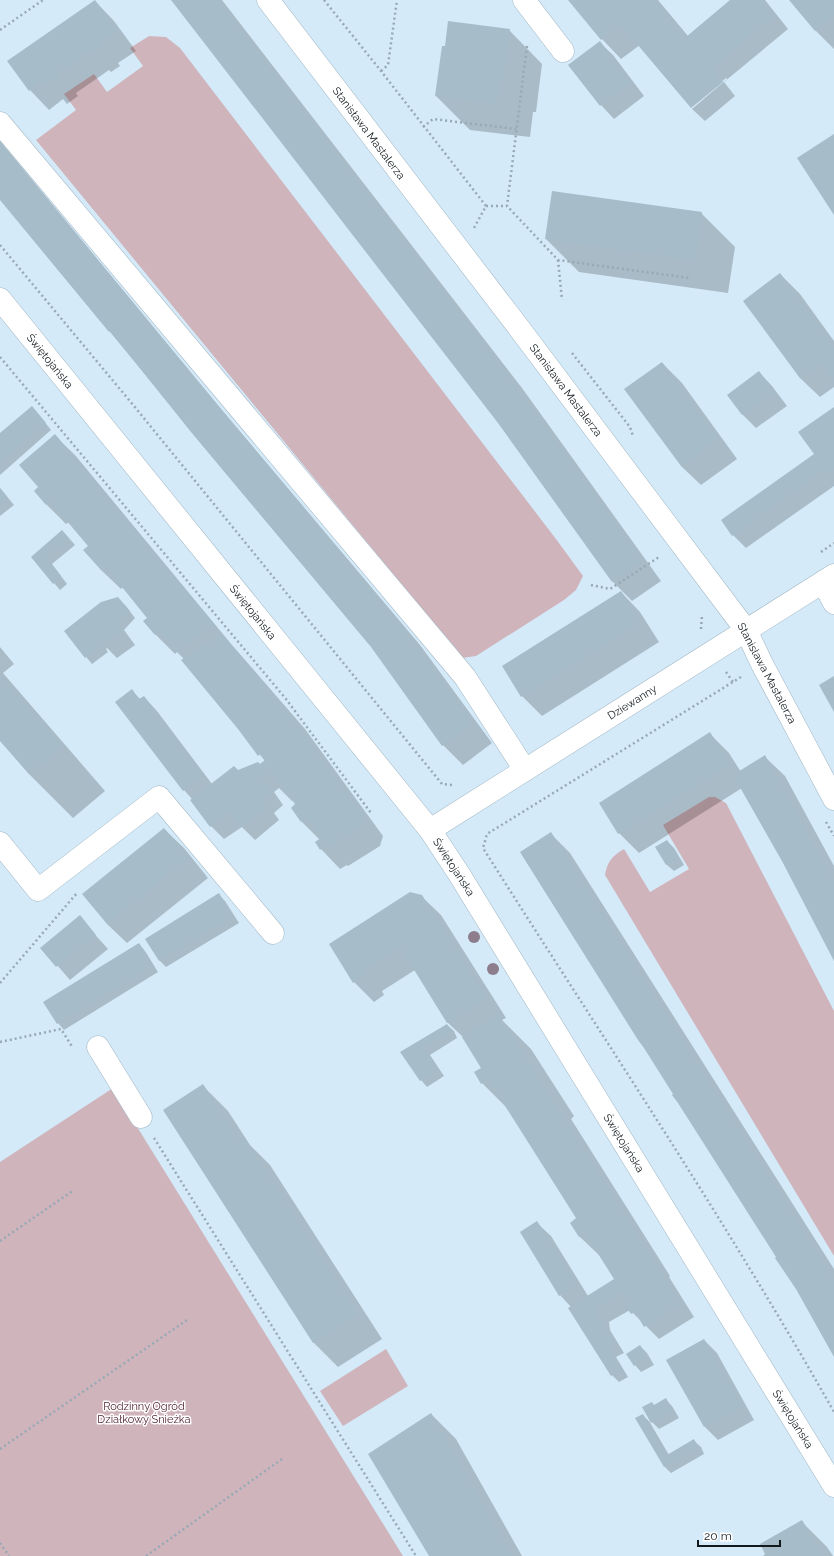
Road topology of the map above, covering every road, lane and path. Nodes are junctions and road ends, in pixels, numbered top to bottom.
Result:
1 (43, 0) edge
2 (268, 0) edge
3 (324, 0) edge
4 (397, 0) edge
5 (524, 0) edge
6 (0, 30) edge
7 (527, 43) dead end
8 (563, 51) dead end
9 (381, 71) junction
10 (0, 123) edge
11 (423, 127) junction
12 (516, 129) junction
13 (486, 206) junction
14 (507, 206) junction
15 (474, 228) dead end
16 (0, 245) edge
17 (558, 260) junction
18 (689, 278) dead end
19 (0, 299) edge
20 (562, 300) dead end
21 (569, 349) dead end
22 (0, 357) edge
23 (634, 441) dead end
24 (834, 544) edge
25 (662, 556) dead end
26 (815, 556) dead end
27 (828, 579) edge
28 (591, 585) dead end
29 (834, 603) edge
30 (702, 628) dead end
31 (746, 630) junction
32 (697, 631) dead end
33 (744, 675) dead end
34 (525, 770) junction
35 (459, 781) dead end
36 (828, 808) edge
37 (371, 813) dead end
38 (430, 830) junction
39 (834, 836) edge
40 (0, 843) edge
41 (78, 892) dead end
42 (273, 933) dead end
43 (0, 983) edge
44 (0, 1042) edge
45 (98, 1048) dead end
46 (76, 1054) dead end
47 (141, 1117) joint
48 (74, 1190) dead end
49 (0, 1241) edge
50 (187, 1320) dead end
51 (834, 1412) edge
52 (0, 1449) edge
53 (282, 1459) dead end
54 (834, 1486) edge
55 (0, 1543) edge
56 (9, 1556) edge
57 (146, 1556) edge
58 (416, 1556) edge

1 - 6 path
2 - 31 street, Stanisława Mastalerza
3 - 9 path
4 - 9 path
5 - 8 street
7 - 12 path
9 - 11 path
10 - 34 street
11 - 12 path
11 - 13 path
12 - 14 path
13 - 14 path
13 - 15 path
14 - 17 path
16 - 35 path
17 - 18 path
17 - 20 path
19 - 38 street, Świętojańska
21 - 23 path
22 - 37 path
24 - 26 path
25 - 28 path
27 - 29 street
27 - 31 street, Dziewanny
30 - 32 path
31 - 34 street, Dziewanny
31 - 36 street, Stanisława Mastalerza
33 - 51 path
34 - 38 street, Dziewanny
36 - 39 path
38 - 54 street, Świętojańska
40 - 42 street
41 - 43 path
44 - 46 path
45 - 47 street
47 - 58 path
48 - 49 path
50 - 52 path
53 - 57 path
55 - 56 path

